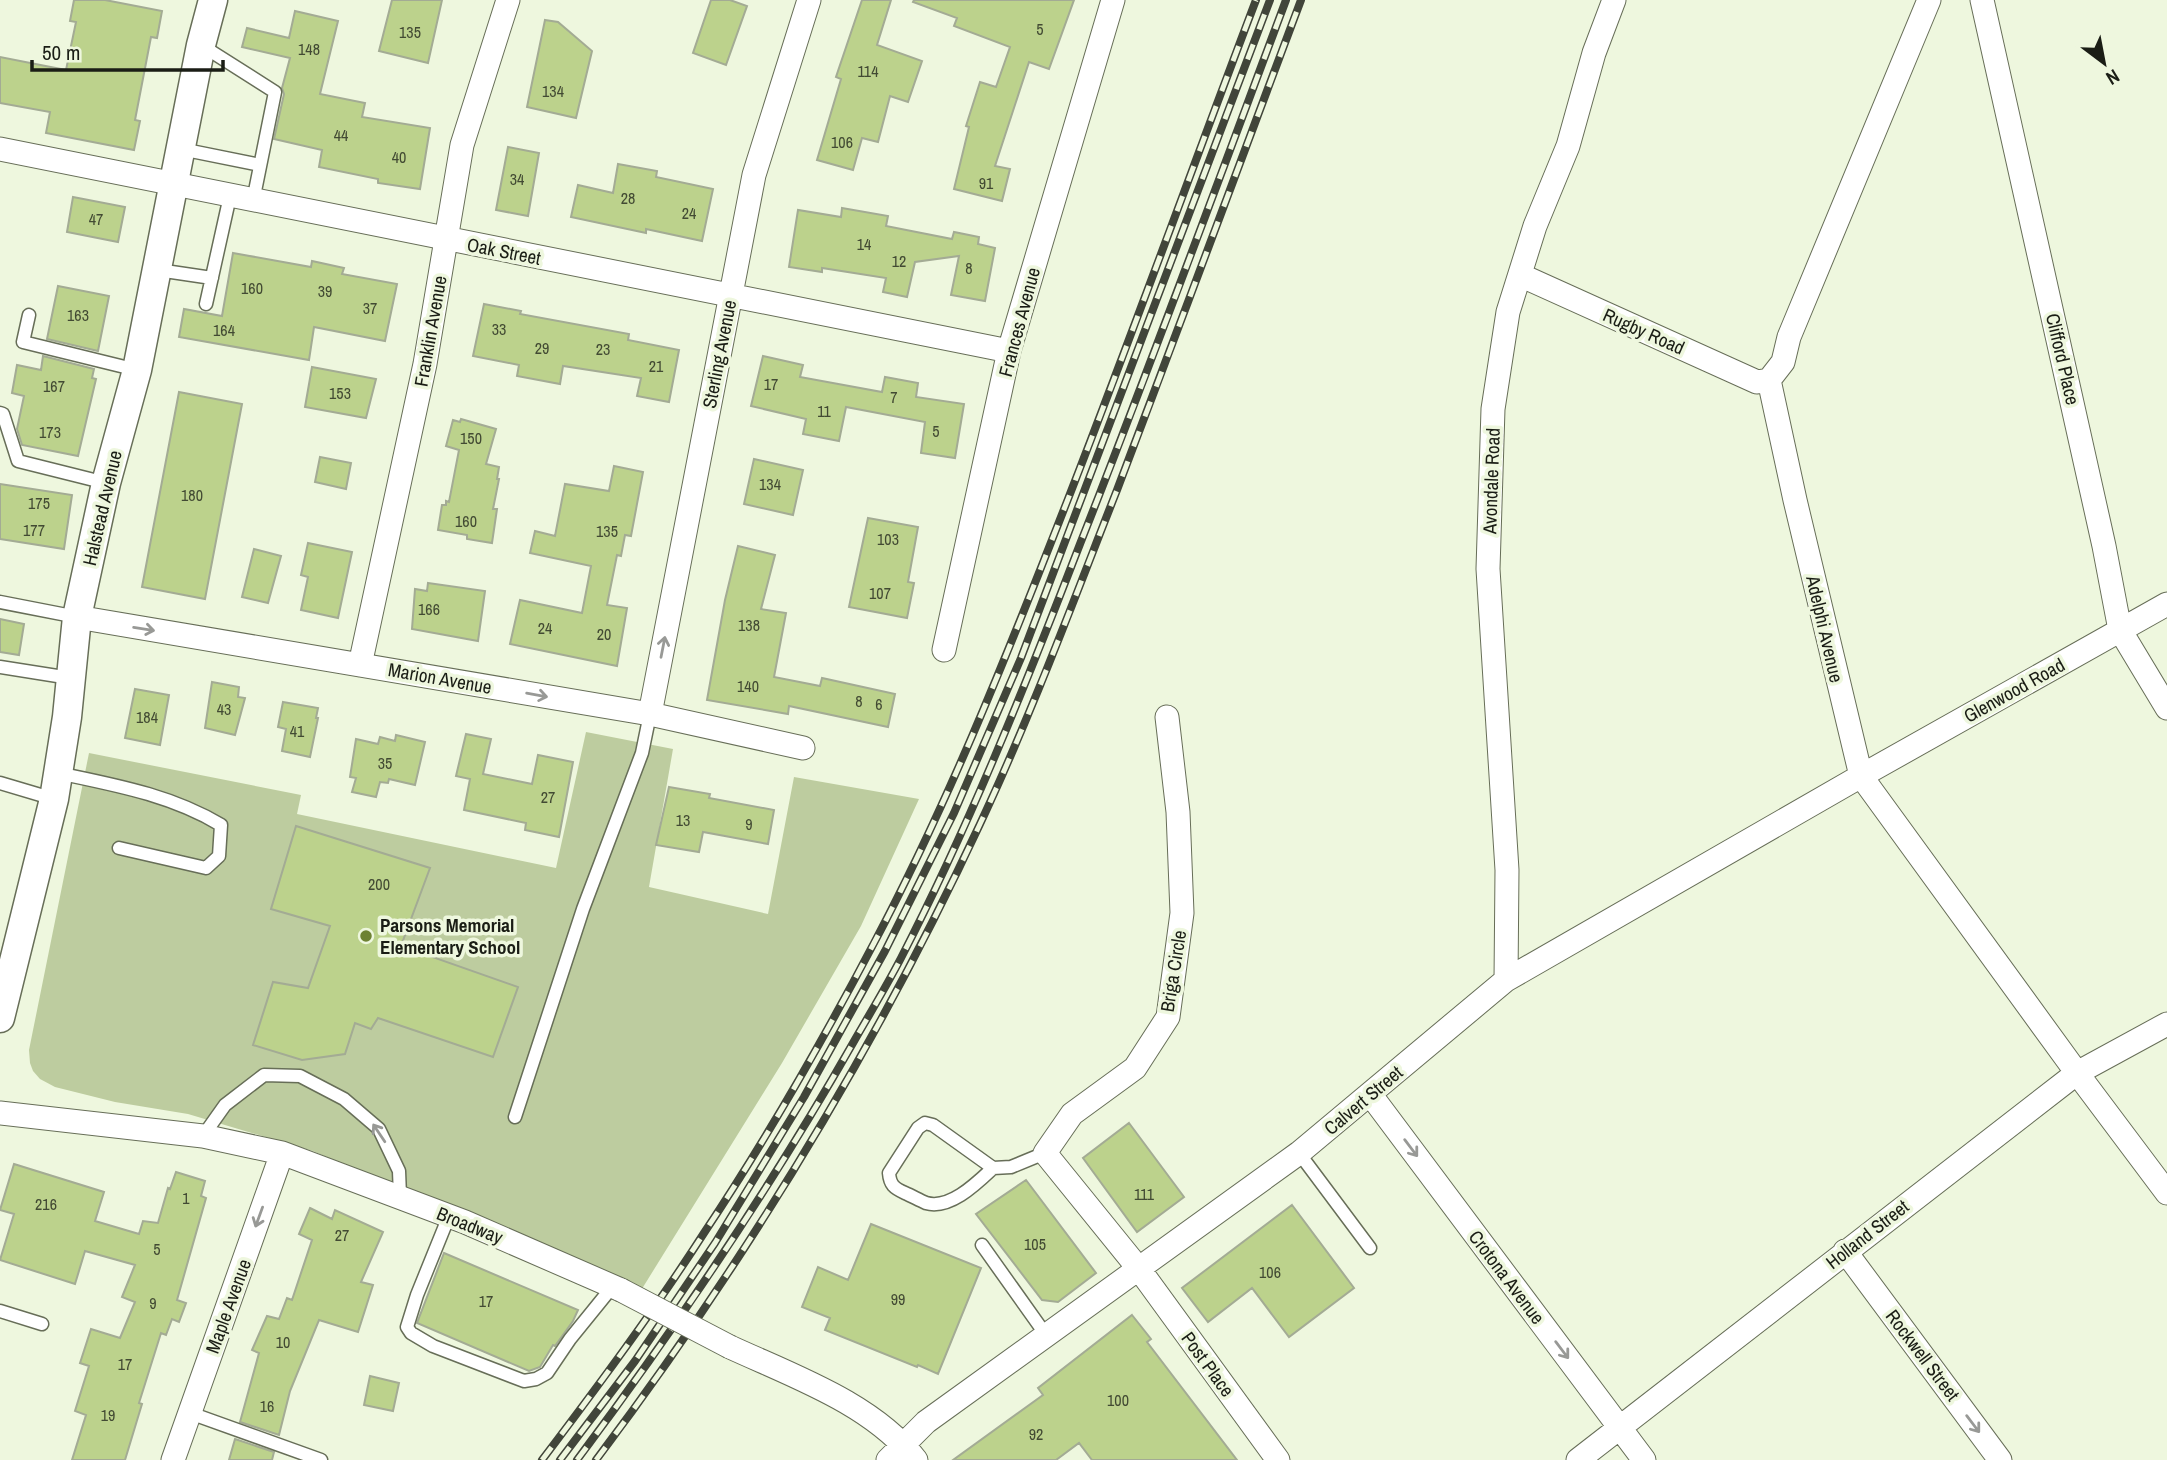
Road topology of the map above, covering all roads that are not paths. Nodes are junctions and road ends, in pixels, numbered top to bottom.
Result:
1 (213, 0) edge
2 (508, 0) edge
3 (808, 0) edge
4 (1113, 0) edge
5 (1615, 0) edge
6 (1929, 0) edge
7 (1982, 0) edge
8 (201, 44) junction
9 (0, 149) edge
10 (180, 149) junction
11 (260, 165) junction
12 (174, 184) junction
13 (230, 196) junction
14 (253, 201) junction
15 (446, 240) junction
16 (158, 270) junction
17 (1520, 275) junction
18 (212, 278) junction
19 (730, 296) junction
20 (206, 304) dead end
21 (29, 315) dead end
22 (1009, 351) junction
23 (137, 370) junction
24 (1769, 380) junction
25 (0, 413) edge
26 (106, 483) junction
27 (0, 602) edge
28 (2167, 604) edge
29 (77, 617) junction
30 (2120, 630) junction
31 (944, 650) dead end
32 (360, 665) junction
33 (0, 667) edge
34 (70, 678) junction
35 (2167, 708) edge
36 (650, 714) junction
37 (1167, 717) dead end
38 (803, 748) dead end
39 (1861, 776) junction
40 (0, 783) edge
41 (56, 786) junction
42 (119, 848) dead end
43 (1506, 980) junction
44 (1, 1013) edge
45 (2167, 1024) edge
46 (2077, 1073) junction
47 (1370, 1094) junction
48 (0, 1113) edge
49 (515, 1117) dead end
50 (203, 1136) junction
51 (282, 1153) junction
52 (1045, 1153) junction
53 (1299, 1153) junction
54 (993, 1168) junction
55 (2167, 1193) edge
56 (400, 1196) junction
57 (449, 1216) junction
58 (982, 1245) dead end
59 (1370, 1248) dead end
60 (1845, 1251) junction
61 (1139, 1269) junction
62 (617, 1288) junction
63 (0, 1311) edge
64 (42, 1325) dead end
65 (1046, 1335) junction
66 (190, 1413) junction
67 (1620, 1428) junction
68 (903, 1455) edge
69 (173, 1460) edge
70 (321, 1460) edge
71 (1278, 1460) edge
72 (1577, 1460) edge
73 (1644, 1460) edge
74 (2000, 1460) edge

1 - 8 street, Halstead Avenue
2 - 15 street, Franklin Avenue
3 - 19 street, Sterling Avenue
4 - 22 street, Frances Avenue
5 - 17 street, Avondale Road
6 - 24 street
7 - 30 street, Clifford Place
8 - 10 street, Halstead Avenue
8 - 11 lane
9 - 12 street, Oak Street
10 - 11 lane
10 - 12 street, Halstead Avenue
11 - 14 lane
12 - 13 street, Oak Street
12 - 16 street, Halstead Avenue
13 - 14 street, Oak Street
13 - 18 lane
14 - 15 street, Oak Street
15 - 19 street, Oak Street
15 - 32 street, Franklin Avenue
16 - 18 lane
16 - 23 street, Halstead Avenue
17 - 24 street, Rugby Road
17 - 43 street, Avondale Road
18 - 20 lane
19 - 22 street, Oak Street
36 -> 19 street, Sterling Avenue
21 - 23 lane
22 - 31 street, Frances Avenue
23 - 26 street, Halstead Avenue
24 - 39 street, Adelphi Avenue
25 - 26 lane
26 - 29 street, Halstead Avenue
27 - 29 lane
28 - 30 street, Glenwood Road
29 -> 32 street, Marion Avenue
29 - 34 street, Halstead Avenue
30 - 35 street, Clifford Place
30 - 39 street, Glenwood Road
32 -> 36 street, Marion Avenue
33 - 34 lane
34 - 41 street, Halstead Avenue
36 - 38 street, Marion Avenue
36 - 49 lane
37 - 52 street, Briga Circle
39 - 43 street, Calvert Street
39 - 46 street, Adelphi Avenue
40 - 41 lane
41 - 42 lane
41 - 44 street, Halstead Avenue
43 - 47 street, Calvert Street
45 - 46 street, Holland Street
46 - 55 street, Adelphi Avenue
46 - 60 street, Holland Street
47 - 53 street, Calvert Street
47 -> 67 street, Crotona Avenue
48 - 50 street, Broadway
50 - 51 street, Broadway
56 -> 50 lane
51 - 56 street, Broadway
51 -> 66 street, Maple Avenue
52 - 54 lane
52 - 61 street
53 - 59 lane
53 - 61 street, Calvert Street
54 - 54 lane
56 - 57 street, Broadway
57 - 62 street, Broadway
57 - 62 lane
58 - 65 lane
60 - 67 street, Holland Street
60 -> 74 street, Rockwell Street
61 - 65 street, Calvert Street
61 - 71 street, Post Place
62 - 68 street, Broadway, bridge
63 - 64 lane
65 - 68 street, Calvert Street
66 - 69 street, Maple Avenue
66 - 70 lane
67 - 72 street, Holland Street
67 - 73 street, Crotona Avenue

